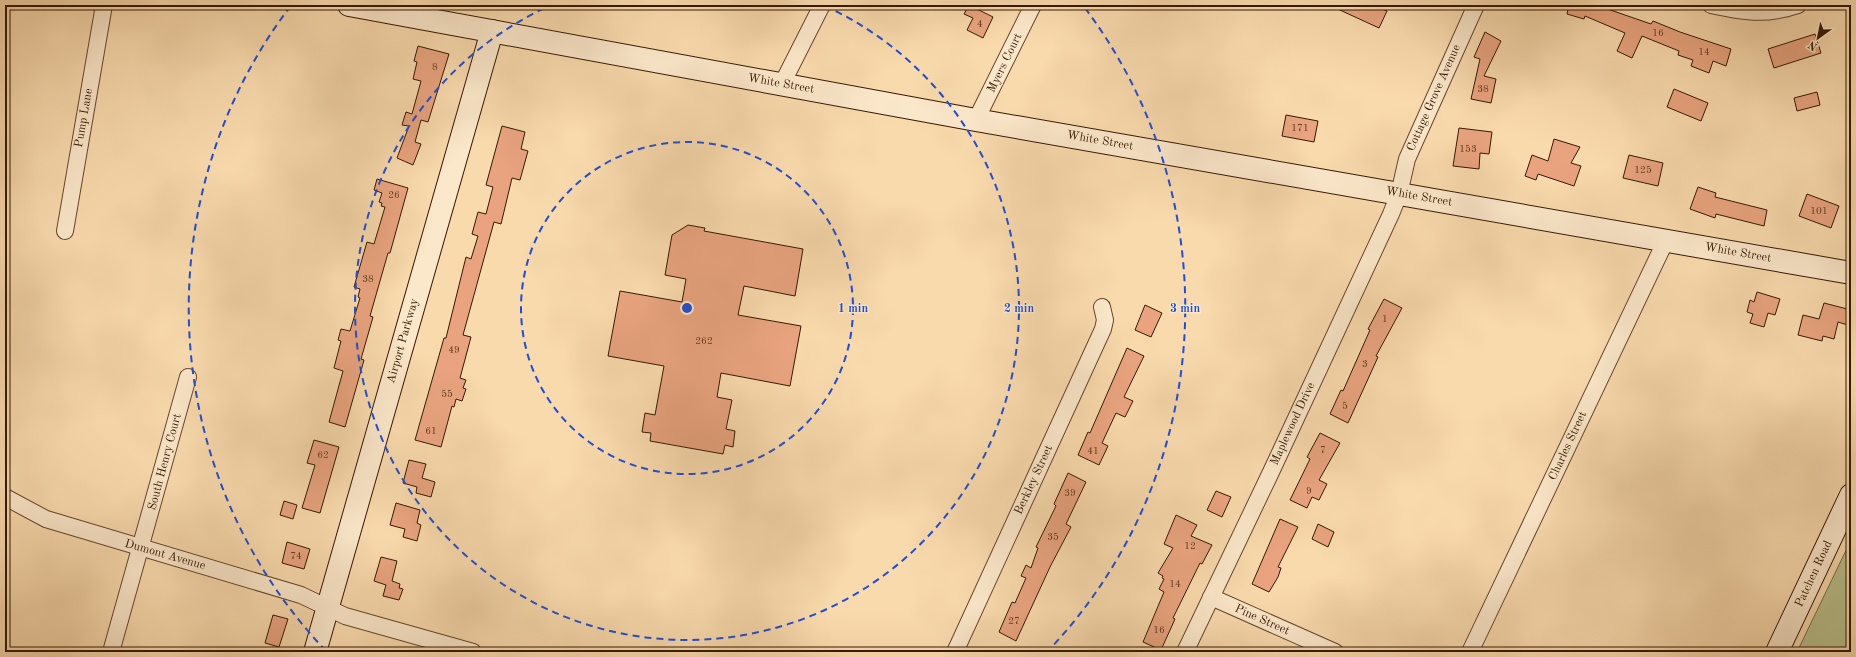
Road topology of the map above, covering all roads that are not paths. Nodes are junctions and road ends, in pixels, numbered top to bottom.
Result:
1 (104, 5) edge
2 (349, 5) edge
3 (822, 5) edge
4 (1033, 5) edge
5 (1476, 5) edge
6 (1711, 5) edge
7 (1798, 5) edge
8 (492, 31) junction
9 (782, 84) junction
10 (976, 120) junction
11 (1399, 194) junction
12 (65, 231) dead end
13 (1666, 240) junction
14 (1851, 273) edge
15 (1102, 307) dead end
16 (188, 377) dead end
17 (1851, 495) edge
18 (5, 497) edge
19 (141, 548) junction
20 (1211, 597) junction
21 (328, 607) junction
22 (111, 652) edge
23 (314, 652) edge
24 (472, 652) edge
25 (955, 652) edge
26 (1185, 652) edge
27 (1335, 652) edge
28 (1470, 652) edge
29 (1777, 652) edge

1 - 12 street, Pump Lane
2 - 8 street, White Street
3 - 9 street
4 - 10 street, Myers Court
5 - 11 street, Cottage Grove Avenue
6 - 7 street
8 - 9 street, White Street
8 - 21 street, Airport Parkway
9 - 10 street, White Street
10 - 11 street, White Street
11 - 13 street, White Street
11 - 20 street, Maplewood Drive
13 - 14 street, White Street
13 - 28 street, Charles Street
15 - 25 street, Berkley Street
16 - 19 street, South Henry Court
17 - 29 street, Patchen Road
18 - 19 street, Dumont Avenue
19 - 21 street, Dumont Avenue
19 - 22 street, South Henry Court
20 - 26 street, Maplewood Drive
20 - 27 street, Pine Street
21 - 23 street, Airport Parkway
21 - 24 street, Dumont Avenue

